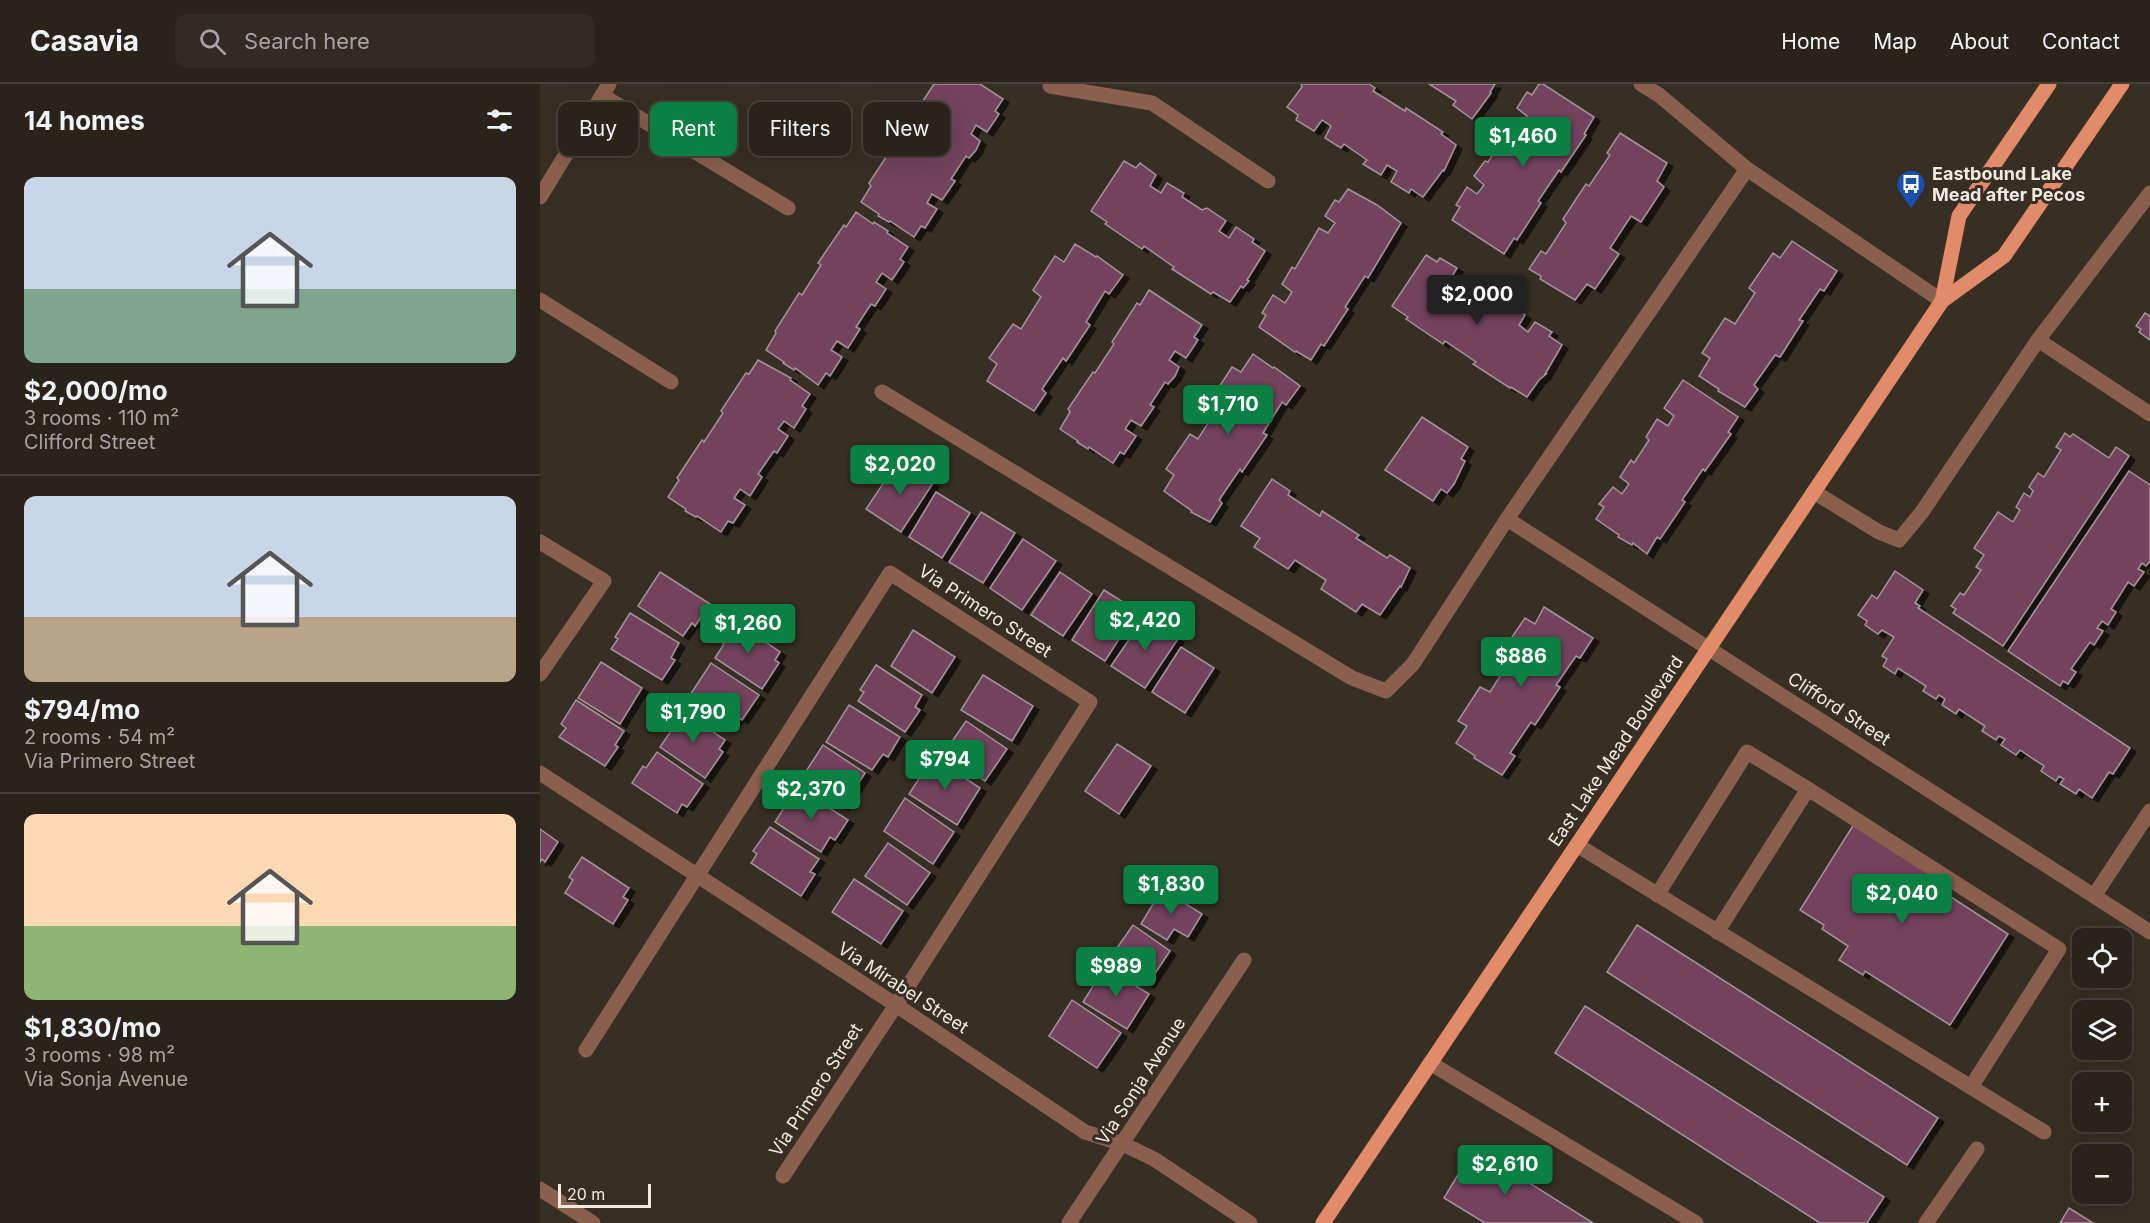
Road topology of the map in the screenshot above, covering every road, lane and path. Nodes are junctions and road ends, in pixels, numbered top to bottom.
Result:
1 (1641, 84) edge
2 (2049, 84) edge
3 (2122, 84) edge
4 (1050, 86) dead end
5 (606, 90) edge
6 (1747, 169) junction
7 (1268, 181) dead end
8 (542, 189) edge
9 (2150, 193) edge
10 (788, 208) dead end
11 (540, 300) edge
12 (1942, 301) junction
13 (2038, 340) junction
14 (671, 382) dead end
15 (882, 392) dead end
16 (2150, 414) edge
17 (1814, 492) junction
18 (1507, 519) junction
19 (540, 542) edge
20 (1709, 648) junction
21 (540, 674) edge
22 (540, 773) edge
23 (1808, 789) junction
24 (2150, 811) edge
25 (1577, 845) junction
26 (696, 876) junction
27 (1657, 895) junction
28 (2094, 896) junction
29 (1718, 932) junction
30 (2150, 932) edge
31 (1244, 960) dead end
32 (896, 1005) junction
33 (586, 1050) dead end
34 (1431, 1063) junction
35 (1971, 1088) junction
36 (2044, 1132) dead end
37 (1123, 1144) junction
38 (1977, 1149) dead end
39 (783, 1176) dead end
40 (540, 1190) edge
41 (594, 1223) edge
42 (1069, 1223) edge
43 (1250, 1223) edge
44 (1323, 1223) edge
45 (1696, 1223) edge
46 (1926, 1223) edge

1 - 6 street
2 - 12 main road, East Lake Mead Boulevard
3 - 12 main road, East Lake Mead Boulevard
4 - 7 street
5 - 8 street
5 - 10 street
6 - 12 street
6 - 18 street
9 - 13 street
11 - 14 street
12 - 17 main road, East Lake Mead Boulevard
13 - 16 street
13 - 17 street
15 - 18 street
17 - 20 main road, East Lake Mead Boulevard
18 - 20 street, Clifford Street
19 - 21 street
20 - 25 main road, East Lake Mead Boulevard
20 - 28 street, Clifford Street
22 - 26 street, Via Mirabel Street
23 - 27 street
23 - 29 street
23 - 35 street
24 - 28 street
25 - 27 street
25 - 34 main road, East Lake Mead Boulevard
26 - 32 street, Via Mirabel Street
26 - 32 street, Via Primero Street
26 - 33 street, Via Primero Street
27 - 29 street
28 - 30 street, Clifford Street
29 - 35 street
31 - 37 street, Via Sonja Avenue
32 - 37 street, Via Mirabel Street
32 - 39 street, Via Primero Street
34 - 44 main road, East Lake Mead Boulevard
34 - 45 street
35 - 36 street
37 - 42 street, Via Sonja Avenue
37 - 43 street, Via Mirabel Street
38 - 46 street
40 - 41 street

